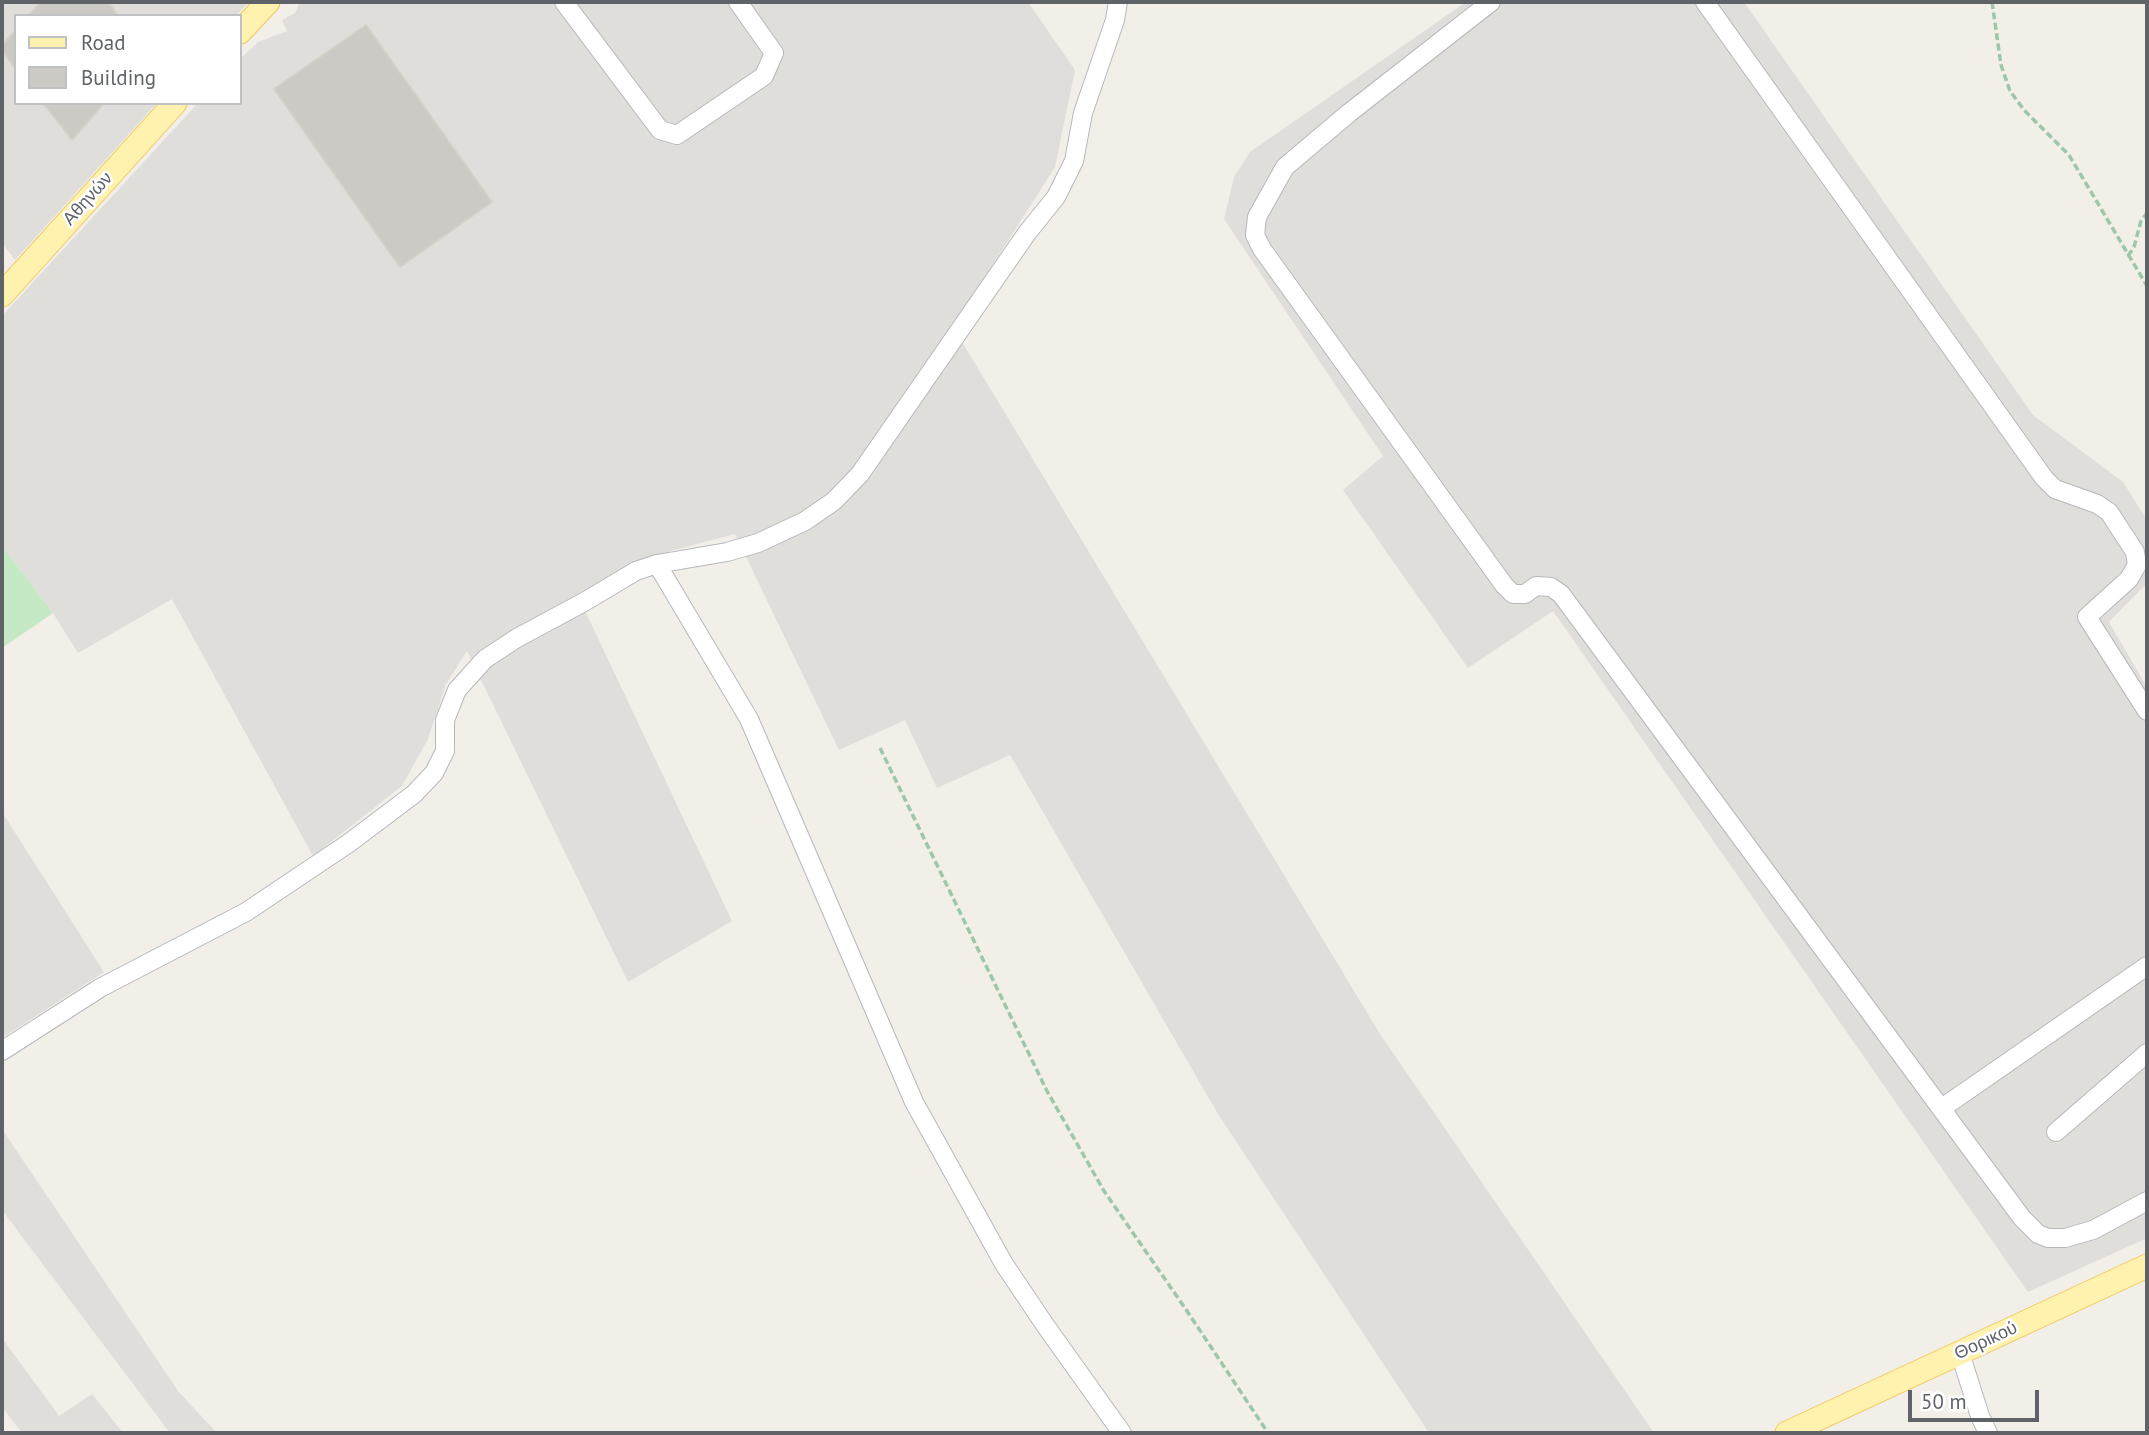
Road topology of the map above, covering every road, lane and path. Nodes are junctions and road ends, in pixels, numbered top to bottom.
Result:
1 (268, 2) edge
2 (564, 2) edge
3 (738, 2) edge
4 (1118, 2) edge
5 (1491, 2) edge
6 (1705, 2) edge
7 (1992, 2) edge
8 (242, 30) edge
9 (173, 105) edge
10 (2147, 213) edge
11 (2128, 256) junction
12 (2147, 286) edge
13 (2, 295) edge
14 (657, 564) junction
15 (2147, 711) edge
16 (880, 748) dead end
17 (2147, 965) edge
18 (2, 1051) edge
19 (2147, 1053) edge
20 (1942, 1108) junction
21 (2056, 1132) dead end
22 (2147, 1201) edge
23 (2147, 1266) edge
24 (1960, 1353) junction
25 (1122, 1433) edge
26 (1268, 1433) edge
27 (1787, 1433) edge
28 (1988, 1433) edge

1 - 8 main road
2 - 3 street
4 - 14 street
5 - 20 street
6 - 15 street
7 - 11 path
9 - 13 main road, Αθηνών
10 - 11 path
11 - 12 path
14 - 18 street
14 - 25 street
16 - 26 path
17 - 20 street
19 - 21 street
20 - 22 street
23 - 24 main road, Θορικού
24 - 27 main road, Θορικού
24 - 28 street

